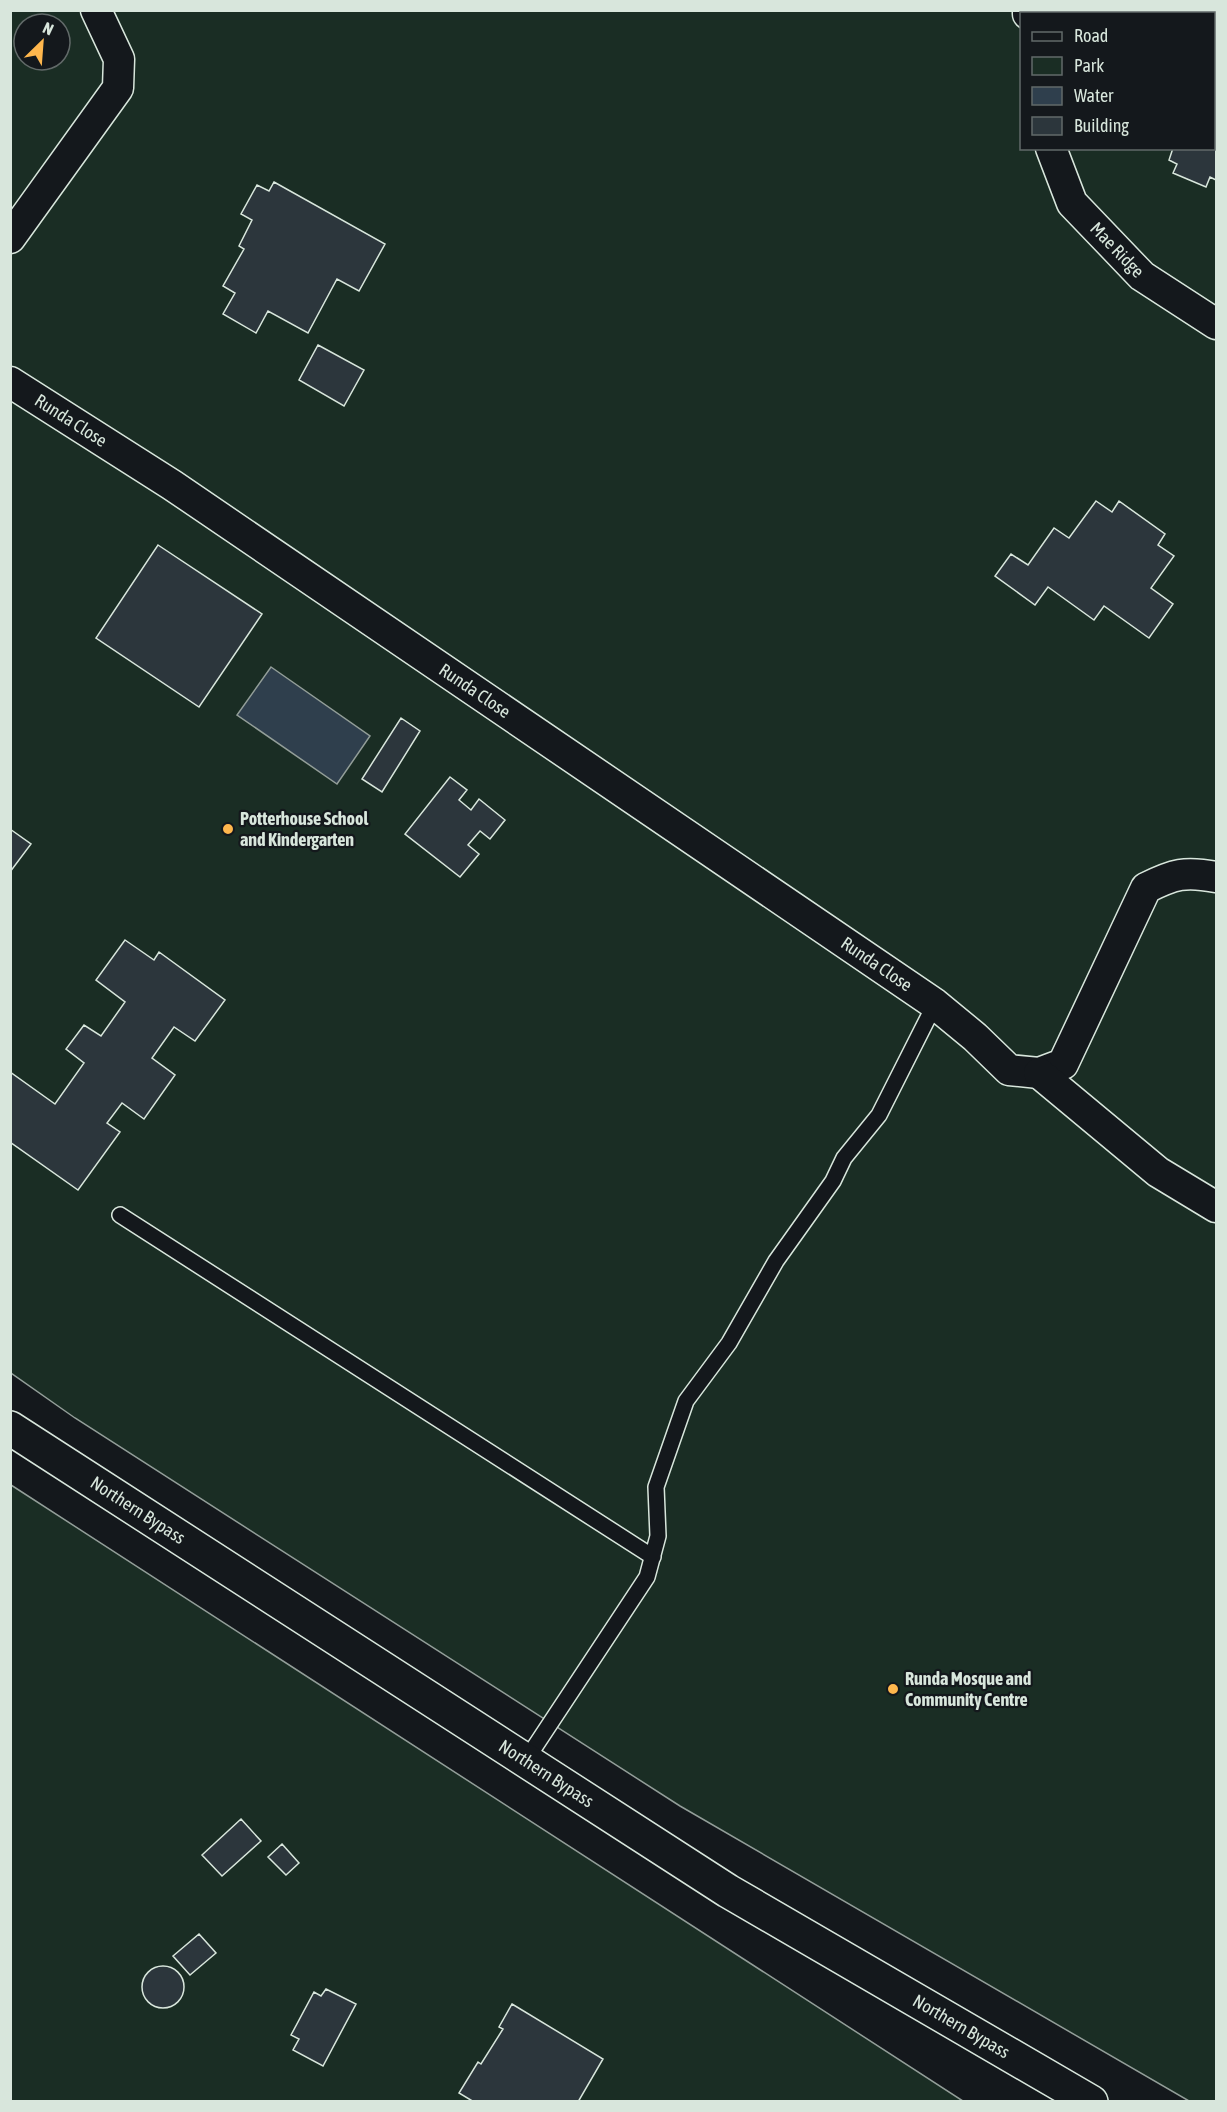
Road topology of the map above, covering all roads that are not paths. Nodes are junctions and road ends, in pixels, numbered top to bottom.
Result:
1 (96, 10) edge
2 (1052, 150) edge
3 (10, 238) edge
4 (1216, 324) edge
5 (10, 382) edge
6 (1216, 877) edge
7 (935, 1004) junction
8 (1039, 1072) junction
9 (1216, 1207) edge
10 (120, 1215) dead end
11 (10, 1428) edge
12 (653, 1557) junction
13 (526, 1760) junction
14 (1091, 2102) edge

1 - 3 street
2 - 4 street, Mae Ridge
5 - 7 street, Runda Close
6 - 8 street
7 - 8 street, Runda Close
7 - 12 lane
8 - 9 street
10 - 12 lane
11 - 13 main road, Northern Bypass
12 - 13 lane
13 - 14 main road, Northern Bypass

